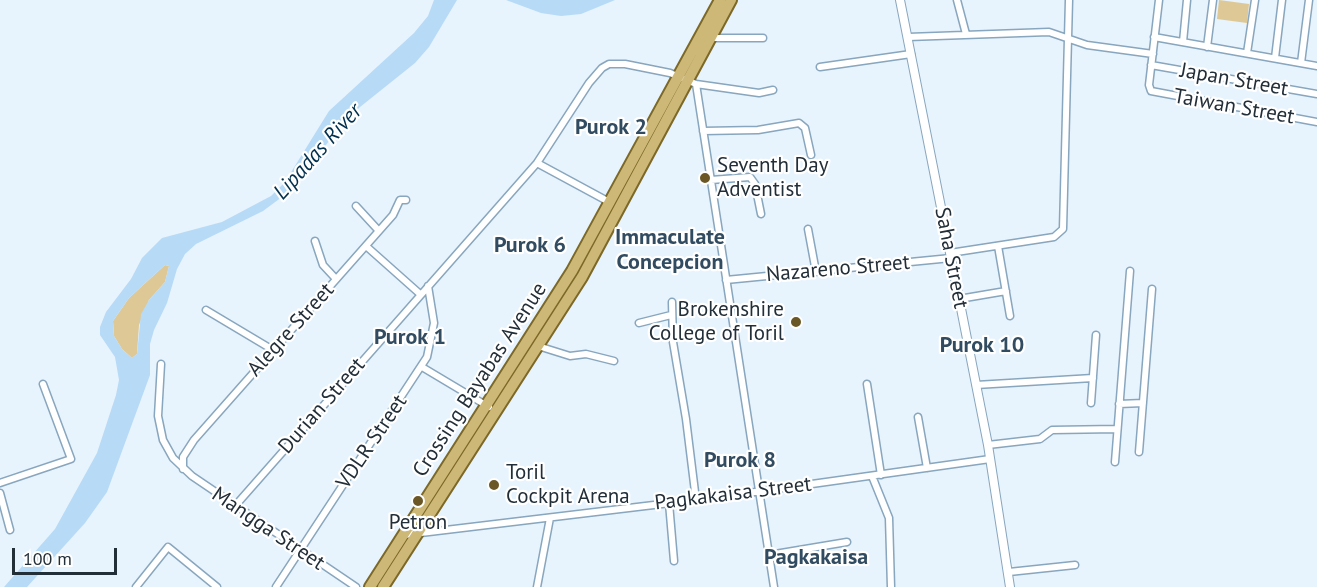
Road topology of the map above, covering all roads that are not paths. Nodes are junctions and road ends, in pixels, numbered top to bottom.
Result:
1 (720, 0) edge
2 (731, 0) edge
3 (900, 0) edge
4 (957, 0) edge
5 (1069, 0) edge
6 (1159, 0) edge
7 (1187, 0) edge
8 (1213, 0) edge
9 (1255, 0) edge
10 (1282, 0) edge
11 (1309, 0) edge
12 (966, 34) junction
13 (908, 36) junction
14 (1155, 37) junction
15 (710, 38) junction
16 (763, 38) dead end
17 (1068, 38) junction
18 (1183, 42) junction
19 (1208, 46) junction
20 (1247, 53) junction
21 (911, 54) junction
22 (1153, 54) junction
23 (1275, 58) junction
24 (1301, 63) junction
25 (1152, 65) junction
26 (1317, 66) edge
27 (820, 67) dead end
28 (688, 79) junction
29 (772, 90) dead end
30 (1317, 94) edge
31 (1317, 122) edge
32 (703, 131) junction
33 (811, 155) dead end
34 (537, 162) junction
35 (711, 180) junction
36 (406, 200) dead end
37 (614, 205) junction
38 (356, 207) dead end
39 (761, 214) dead end
40 (808, 229) dead end
41 (379, 231) junction
42 (315, 241) dead end
43 (366, 246) junction
44 (998, 246) junction
45 (950, 255) junction
46 (1130, 271) dead end
47 (816, 272) junction
48 (336, 279) junction
49 (726, 280) junction
50 (428, 285) junction
51 (1152, 289) dead end
52 (1006, 291) junction
53 (420, 294) junction
54 (959, 299) junction
55 (672, 302) dead end
56 (206, 310) dead end
57 (671, 315) junction
58 (1010, 316) dead end
59 (639, 323) dead end
60 (1096, 335) dead end
61 (538, 346) junction
62 (273, 350) junction
63 (614, 361) dead end
64 (161, 364) dead end
65 (422, 368) junction
66 (1093, 378) junction
67 (43, 384) dead end
68 (867, 384) dead end
69 (976, 385) junction
70 (1143, 402) junction
71 (1091, 403) dead end
72 (1119, 404) junction
73 (491, 408) junction
74 (918, 417) dead end
75 (1117, 429) junction
76 (988, 445) junction
77 (1139, 452) dead end
78 (990, 459) junction
79 (1115, 462) dead end
80 (183, 468) junction
81 (927, 468) junction
82 (880, 475) junction
83 (872, 476) junction
84 (0, 483) edge
85 (759, 492) junction
86 (0, 493) edge
87 (696, 500) junction
88 (669, 502) junction
89 (235, 506) junction
90 (550, 518) junction
91 (10, 530) dead end
92 (417, 534) junction
93 (404, 535) junction
94 (847, 542) dead end
95 (299, 551) junction
96 (769, 555) junction
97 (674, 561) dead end
98 (1075, 565) dead end
99 (1009, 572) junction
100 (215, 586) edge
101 (136, 587) edge
102 (276, 587) edge
103 (356, 587) edge
104 (370, 587) edge
105 (383, 587) edge
106 (537, 587) edge
107 (774, 587) edge
108 (891, 587) edge
109 (1010, 587) edge

1 - 28 main road, Crossing Bayabas Avenue
2 - 15 main road, Crossing Bayabas Avenue
3 - 13 street, Saha Street
4 - 12 street
5 - 17 street
6 - 14 street
7 - 18 street
8 - 19 street
9 - 20 street
10 - 23 street
11 - 24 street
12 - 13 street
12 - 17 street
13 - 21 street, Saha Street
14 - 18 street
14 - 22 street
15 - 16 street
15 - 28 main road, Crossing Bayabas Avenue
17 - 22 street
17 - 44 street, Nazareno Street
18 - 19 street
19 - 20 street
20 - 23 street
21 - 27 street
21 - 45 street, Saha Street
22 - 25 street
23 - 24 street
24 - 26 street
25 - 30 street, Japan Street
25 - 31 street, Taiwan Street
28 - 29 street, Durian Street
28 - 32 street
28 - 34 street, Durian Street
28 - 37 main road, Crossing Bayabas Avenue
32 - 33 street
32 - 35 street
34 - 37 street
34 - 50 street, Durian Street
35 - 39 street
35 - 49 street
36 - 41 street, Alegre Street
37 - 61 main road, Crossing Bayabas Avenue
37 - 73 main road, Crossing Bayabas Avenue
38 - 41 street
40 - 47 street
41 - 43 street, Alegre Street
42 - 48 street
43 - 48 street, Alegre Street
43 - 53 street
44 - 45 street, Nazareno Street
44 - 52 street
45 - 47 street, Nazareno Street
45 - 54 street, Saha Street
46 - 72 street
47 - 49 street, Nazareno Street
48 - 62 street, Alegre Street
49 - 85 street
50 - 53 street, Durian Street
50 - 65 street, VDLR Street
51 - 70 street
52 - 54 street
52 - 58 street
53 - 89 street, Durian Street
54 - 69 street, Saha Street
55 - 57 street
56 - 62 street
57 - 59 street
57 - 87 street
60 - 66 street
61 - 63 street
61 - 73 main road, Crossing Bayabas Avenue
62 - 80 street, Alegre Street
64 - 80 street, Mangga Street
65 - 73 street
65 - 95 street, VDLR Street
66 - 69 street
66 - 71 street
67 - 84 street
68 - 82 street
69 - 76 street, Saha Street
70 - 72 street
70 - 77 street
72 - 75 street
73 - 92 main road, Crossing Bayabas Avenue
73 - 93 main road, Crossing Bayabas Avenue
74 - 81 street
75 - 76 street
75 - 79 street
76 - 78 street, Saha Street
78 - 81 street, Pagkakaisa Street
78 - 99 street, Saha Street
80 - 89 street, Mangga Street
81 - 82 street, Pagkakaisa Street
82 - 83 street, Pagkakaisa Street
83 - 85 street, Pagkakaisa Street
83 - 108 street
85 - 87 street, Pagkakaisa Street
85 - 96 street
86 - 91 street
87 - 88 street, Pagkakaisa Street
88 - 90 street, Pagkakaisa Street
88 - 97 street
89 - 95 street, Mangga Street
90 - 92 street, Pagkakaisa Street
90 - 106 street
92 - 93 street, Pagkakaisa Street
92 - 105 main road, Crossing Bayabas Avenue
93 - 104 main road, Crossing Bayabas Avenue
94 - 96 street
95 - 102 street, VDLR Street
95 - 103 street, Mangga Street
96 - 107 street
98 - 99 street
99 - 109 street, Saha Street
100 - 101 street

